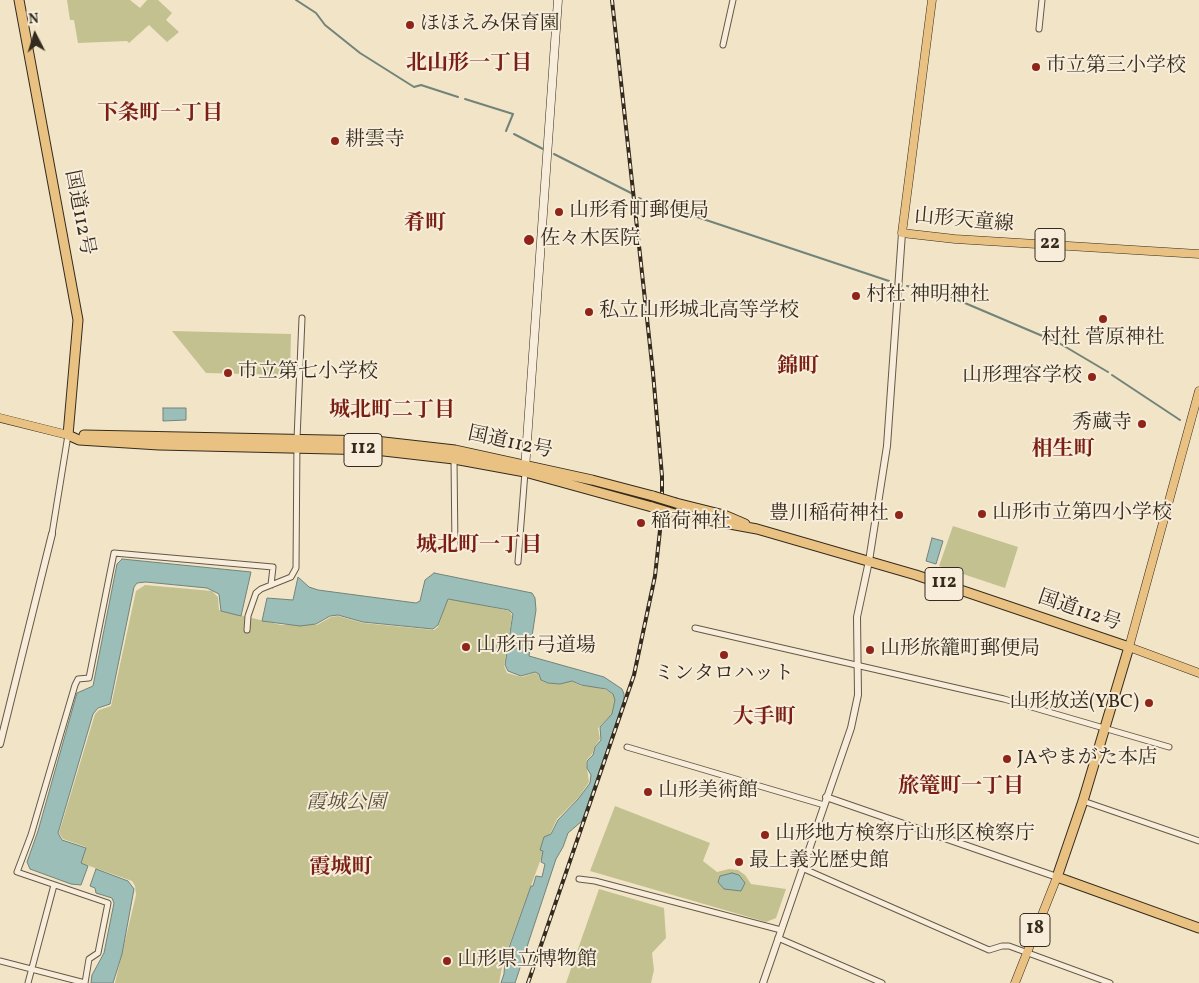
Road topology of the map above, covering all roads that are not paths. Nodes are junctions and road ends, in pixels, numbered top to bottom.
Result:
1 (19, 0) edge
2 (558, 0) edge
3 (733, 0) edge
4 (932, 0) edge
5 (1042, 0) edge
6 (1039, 29) dead end
7 (723, 45) dead end
8 (902, 234) junction
9 (1199, 254) edge
10 (302, 318) dead end
11 (1199, 391) edge
12 (0, 418) edge
13 (68, 435) junction
14 (297, 443) junction
15 (454, 460) junction
16 (525, 468) junction
17 (757, 529) junction
18 (52, 534) joint
19 (456, 550) dead end
20 (869, 561) junction
21 (518, 562) dead end
22 (271, 584) junction
23 (695, 628) dead end
24 (247, 630) dead end
25 (1129, 647) junction
26 (858, 664) junction
27 (1199, 673) edge
28 (1105, 728) junction
29 (0, 744) edge
30 (627, 747) dead end
31 (1169, 747) dead end
32 (826, 796) junction
33 (1083, 801) junction
34 (824, 804) junction
35 (1199, 841) edge
36 (802, 868) junction
37 (1057, 877) junction
38 (579, 879) dead end
39 (54, 884) junction
40 (1199, 928) edge
41 (781, 930) junction
42 (778, 938) junction
43 (1026, 953) junction
44 (0, 962) edge
45 (32, 970) junction
46 (28, 983) edge
47 (85, 983) edge
48 (763, 983) edge
49 (882, 983) edge
50 (1015, 983) edge
51 (1110, 983) edge

1 - 13 highway, 国道112号
2 - 16 main road
3 - 7 street
4 - 8 main road, 山形天童線
5 - 6 street
8 - 9 main road, 山形天童線 / 22
8 - 20 street
10 - 14 street
11 - 25 main road
12 - 13 main road
13 - 14 highway, 国道112号 / 112
13 - 18 street
14 - 15 highway, 国道112号 / 112
14 - 16 highway, 国道112号 / 112
14 - 22 street
15 - 16 highway, 国道112号 / 112
15 - 19 street
16 - 17 highway, 国道112号 / 112, bridge
16 - 17 highway, 国道112号 / 112, bridge
16 - 21 street
17 - 20 highway, 国道112号 / 112
18 - 29 street
20 - 25 highway, 国道112号 / 112
20 - 26 street
22 - 24 street
22 - 39 street
23 - 26 street
25 - 27 main road
25 - 28 highway, 国道112号
26 - 28 street
26 - 32 street
28 - 31 street
28 - 33 highway, 国道112号
30 - 34 street
32 - 34 street
32 - 37 street
33 - 35 street
33 - 37 highway, 国道112号
34 - 36 street
36 - 41 street
36 - 43 street
37 - 40 highway
37 - 43 main road, 18
38 - 41 street
39 - 45 street
39 - 47 street
41 - 42 street
42 - 48 street
42 - 49 street
43 - 50 main road, 18
43 - 51 street
44 - 45 street
45 - 46 street
45 - 47 street

